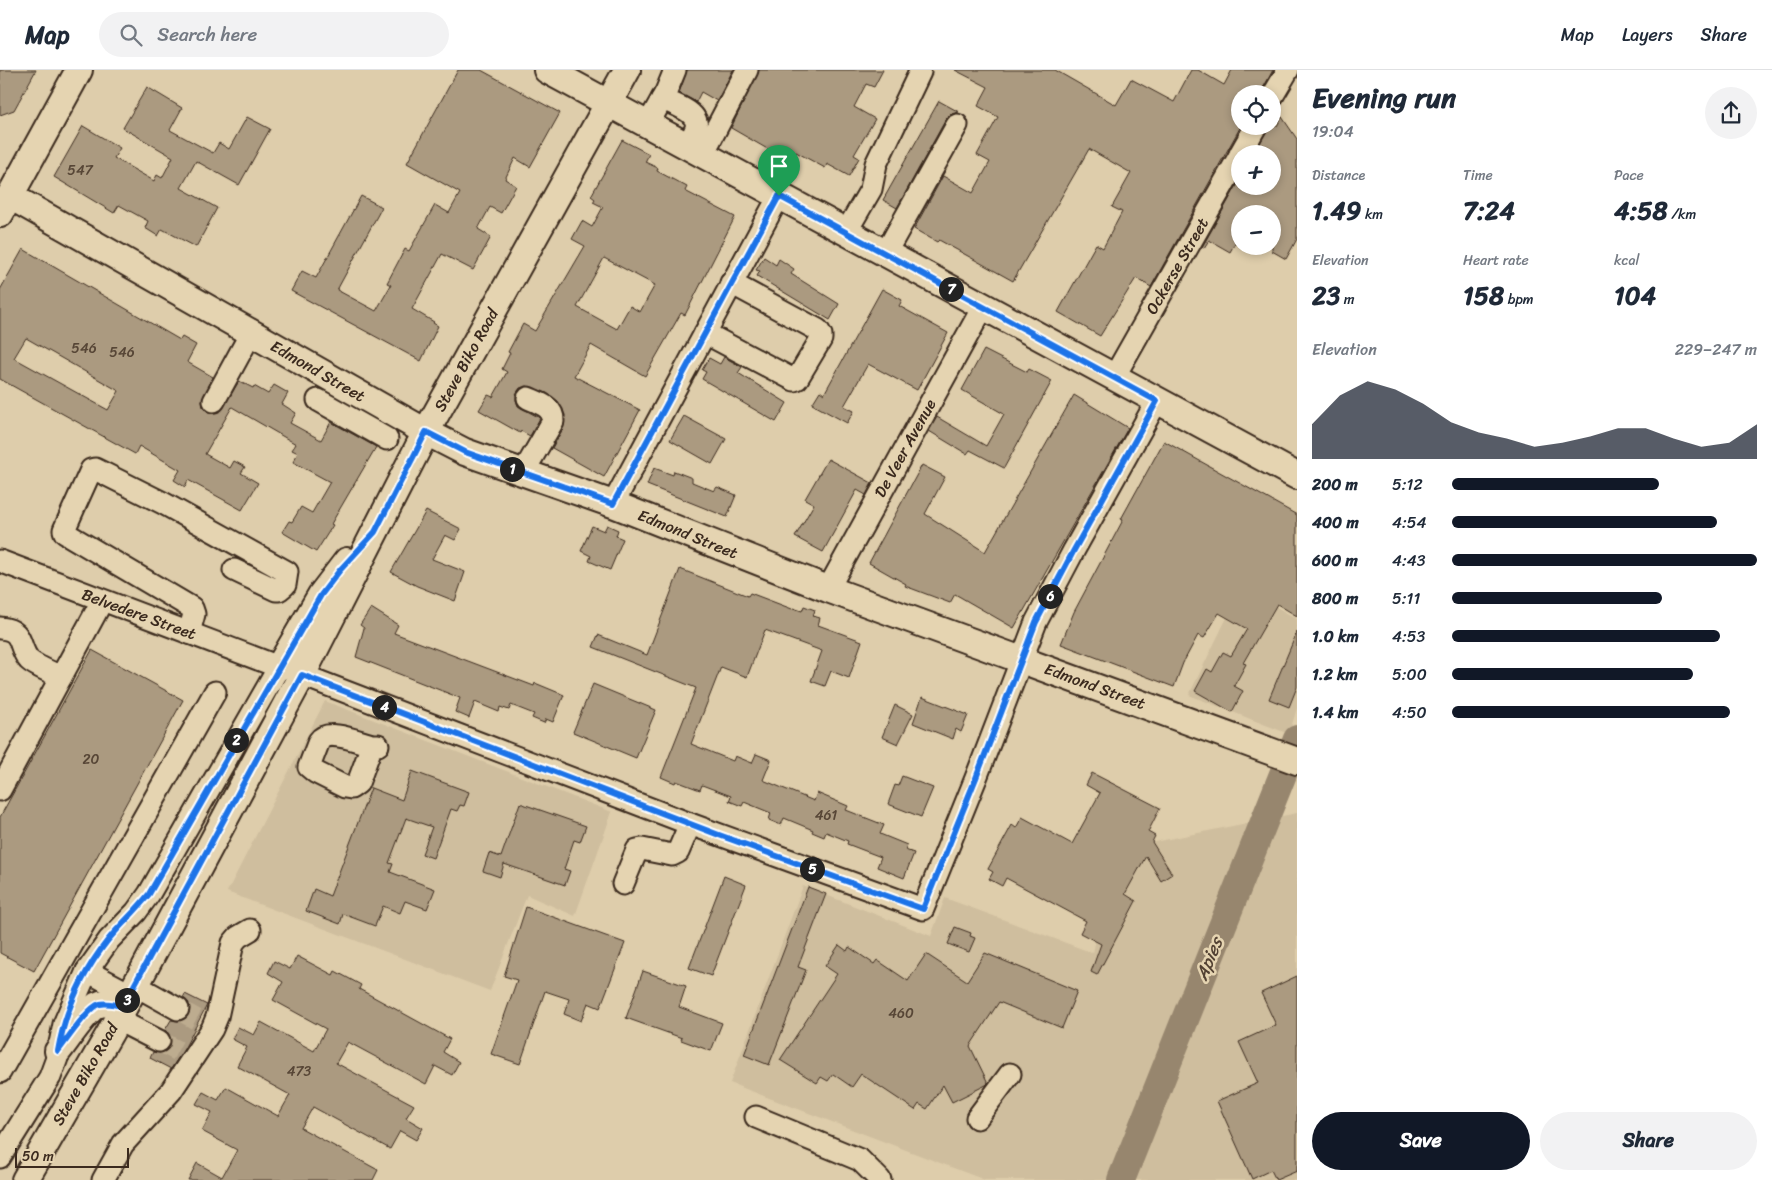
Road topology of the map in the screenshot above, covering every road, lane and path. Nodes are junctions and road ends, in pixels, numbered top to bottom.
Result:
1 (79, 70) edge
2 (547, 70) edge
3 (627, 70) edge
4 (747, 70) edge
5 (1288, 70) edge
6 (670, 72) edge
7 (920, 72) dead end
8 (1279, 85) edge
9 (662, 99) junction
10 (610, 103) junction
11 (648, 124) junction
12 (957, 125) dead end
13 (695, 150) junction
14 (1231, 170) edge
15 (779, 196) junction
16 (3, 200) edge
17 (846, 232) junction
18 (885, 254) junction
19 (732, 283) junction
20 (983, 307) junction
21 (251, 333) junction
22 (705, 333) junction
23 (1114, 377) junction
24 (528, 398) dead end
25 (318, 400) dead end
26 (214, 401) dead end
27 (1157, 401) junction
28 (361, 410) junction
29 (426, 432) junction
30 (387, 438) dead end
31 (523, 472) junction
32 (1297, 476) edge
33 (613, 504) junction
34 (0, 561) edge
35 (234, 570) dead end
36 (828, 589) junction
37 (102, 601) junction
38 (0, 628) edge
39 (189, 633) junction
40 (1022, 658) junction
41 (290, 671) junction
42 (61, 677) junction
43 (215, 692) dead end
44 (1297, 761) edge
45 (0, 790) edge
46 (690, 824) junction
47 (623, 884) dead end
48 (250, 930) dead end
49 (87, 971) junction
50 (126, 1001) junction
51 (178, 1009) tunnel mouth
52 (159, 1041) tunnel mouth
53 (58, 1051) junction
54 (0, 1072) edge
55 (1010, 1074) dead end
56 (756, 1118) dead end
57 (977, 1118) dead end
58 (0, 1157) edge
59 (31, 1176) edge
60 (103, 1180) edge
61 (880, 1180) edge

1 - 16 main road
2 - 10 main road
3 - 10 main road, Steve Biko Road
4 - 13 street
5 - 8 street
6 - 9 street
7 - 17 street
9 - 11 street
9 - 13 street
10 - 11 main road
10 - 29 main road, Steve Biko Road
11 - 13 main road
12 - 18 street
13 - 15 main road
14 - 23 street, Ockerse Street
15 - 17 main road
15 - 19 street
16 - 21 main road, Edmond Street
17 - 18 main road
18 - 20 main road
19 - 22 street
19 - 22 street
20 - 23 main road
20 - 36 street, De Veer Avenue
21 - 26 street
21 - 28 main road, Edmond Street
22 - 33 street
23 - 27 main road
24 - 31 street
25 - 28 street
27 - 32 main road
27 - 40 street
28 - 29 main road, Edmond Street
28 - 30 street
29 - 31 main road, Edmond Street
29 - 41 main road, Steve Biko Road
31 - 33 main road, Edmond Street
33 - 36 main road, Edmond Street
34 - 37 street, Belvedere Street
35 - 39 street
36 - 40 main road, Edmond Street
37 - 39 street, Belvedere Street
37 - 42 street
38 - 42 street
39 - 41 street, Belvedere Street
40 - 44 main road, Edmond Street
40 - 46 street, Belvedere Street
41 - 46 street, Belvedere Street
41 - 49 street
41 - 50 main road, Steve Biko Road
42 - 45 street
43 - 54 street
46 - 47 street
48 - 60 street
49 - 50 street
49 - 53 street
50 - 51 street
50 - 52 street
50 - 53 main road
50 - 59 main road, Steve Biko Road
53 - 58 street
55 - 57 street
56 - 61 street

